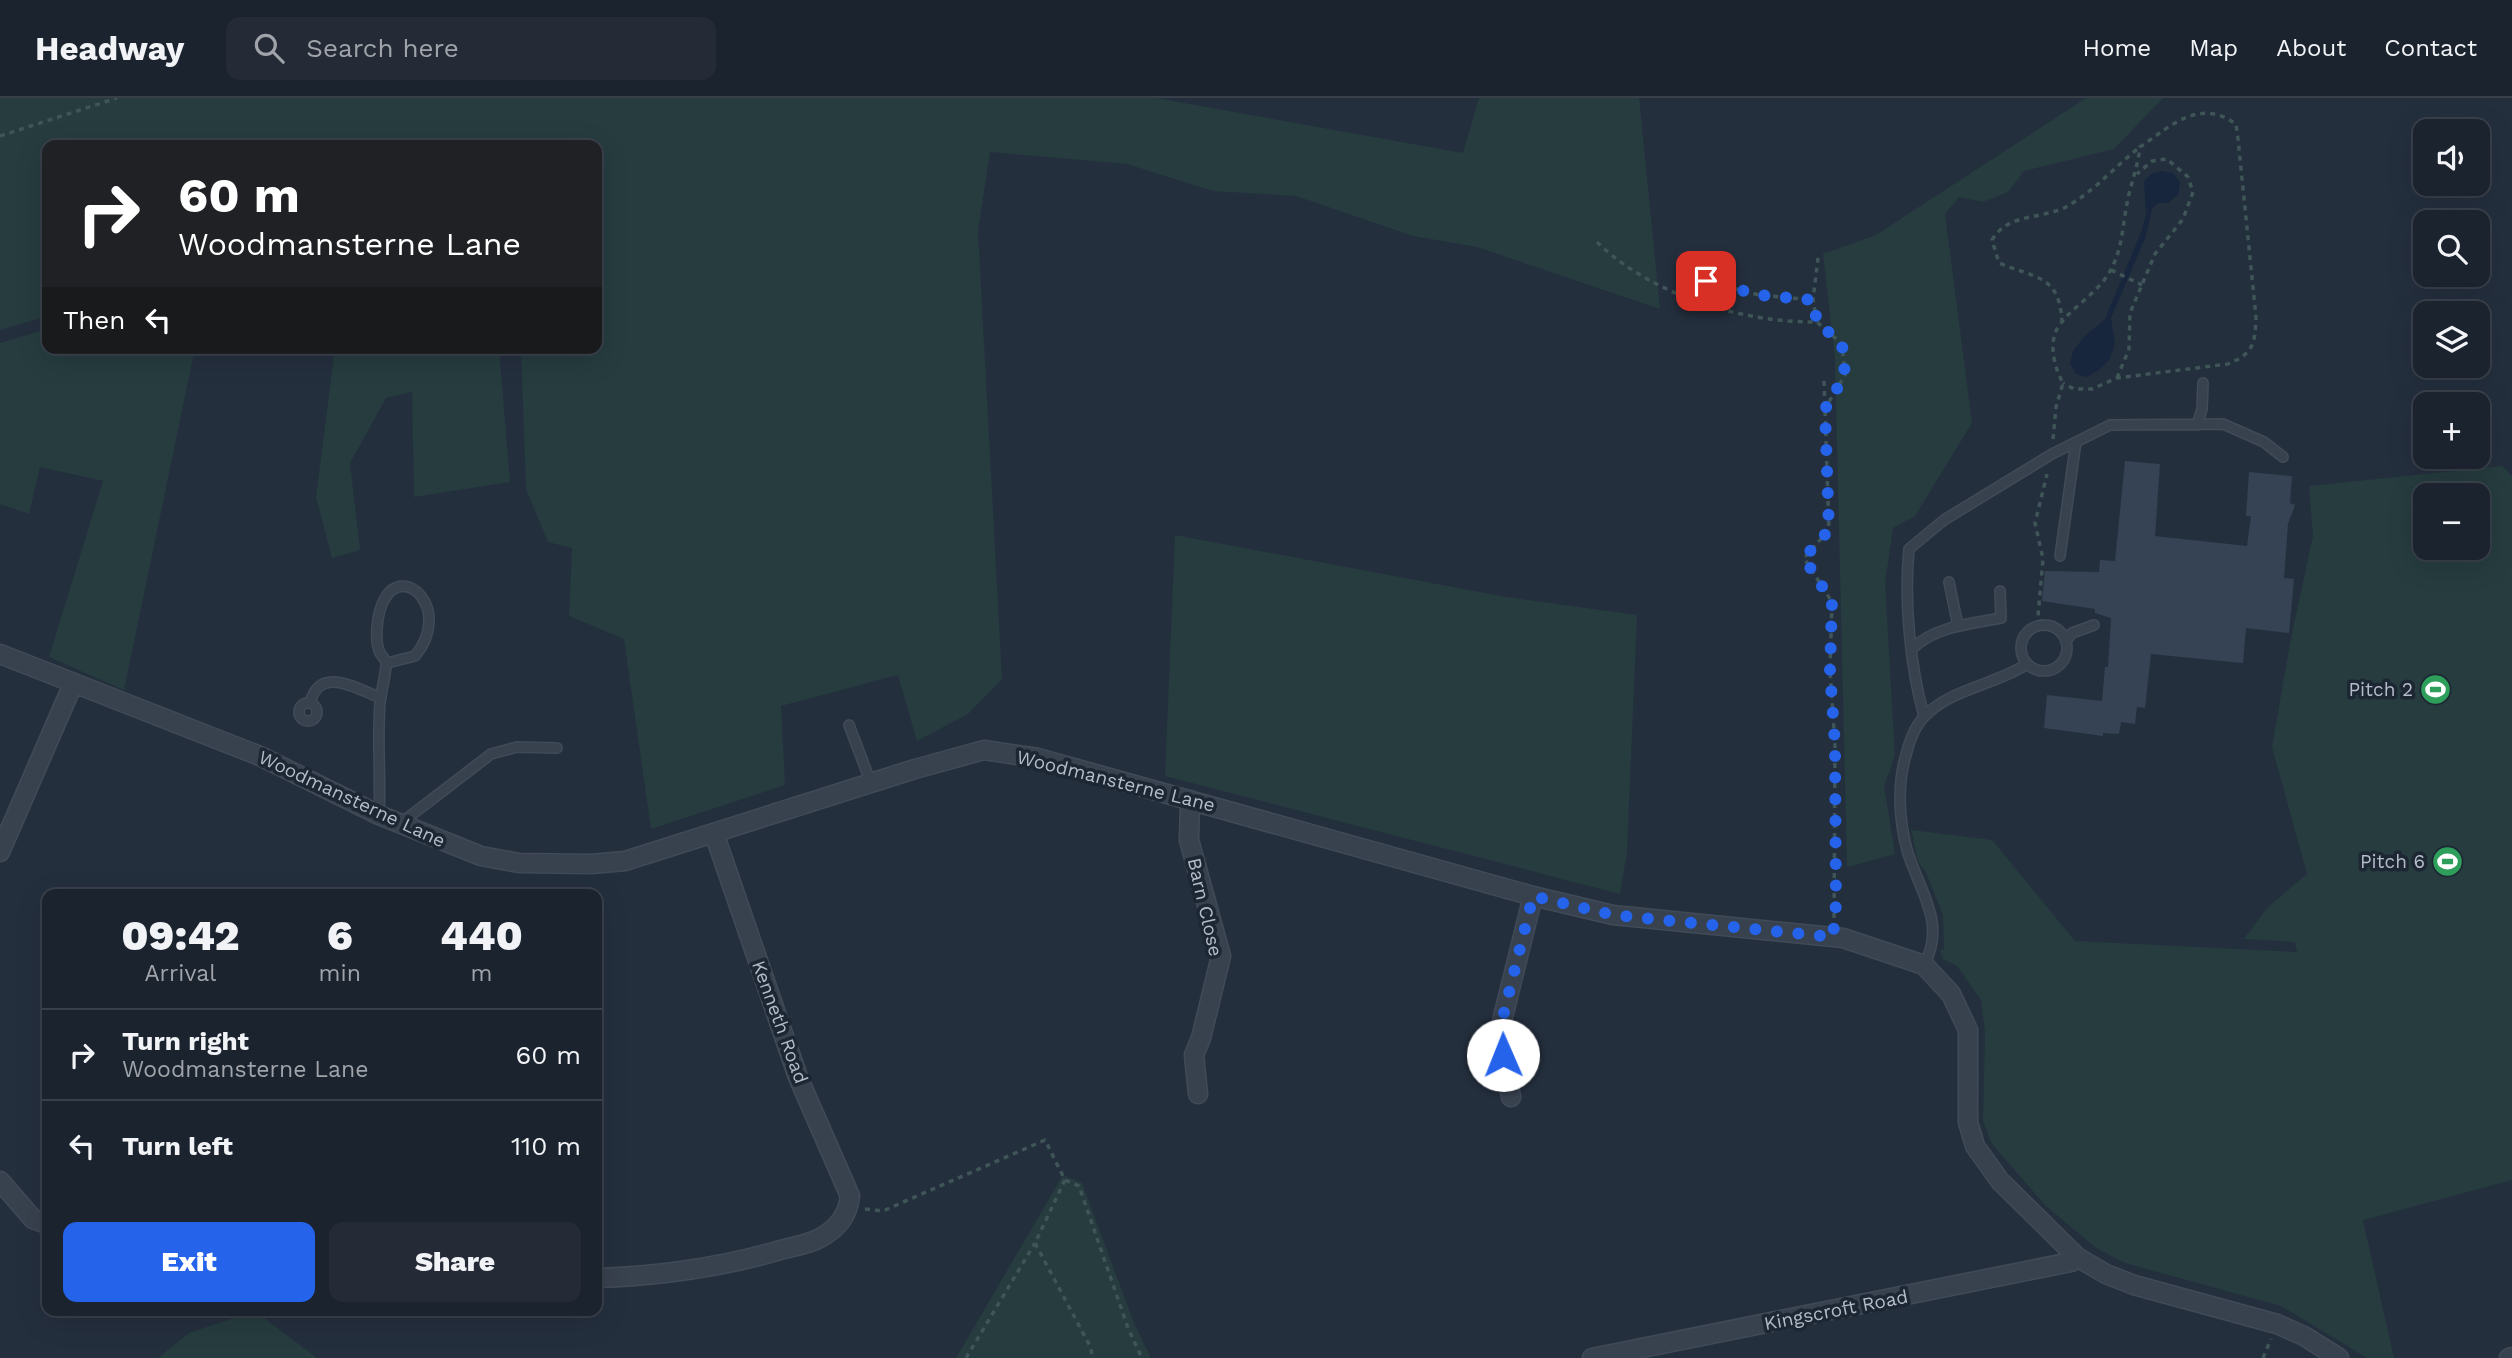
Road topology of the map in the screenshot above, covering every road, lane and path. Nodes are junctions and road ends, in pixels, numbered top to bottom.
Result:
1 (117, 98) edge
2 (0, 136) edge
3 (2140, 147) junction
4 (2137, 174) junction
5 (1597, 242) dead end
6 (1818, 258) dead end
7 (2110, 270) junction
8 (1706, 281) dead end
9 (2142, 285) junction
10 (1813, 300) junction
11 (1817, 322) junction
12 (2062, 323) junction
13 (2117, 379) junction
14 (1824, 381) dead end
15 (2063, 383) junction
16 (2203, 383) dead end
17 (1825, 409) junction
18 (2197, 425) junction
19 (2077, 442) junction
20 (2052, 454) junction
21 (2283, 457) dead end
22 (2060, 556) dead end
23 (1949, 582) dead end
24 (2000, 591) dead end
25 (2043, 624) junction
26 (2094, 625) dead end
27 (1958, 626) junction
28 (2066, 641) junction
29 (1913, 649) junction
30 (0, 654) edge
31 (387, 663) junction
32 (2027, 664) junction
33 (73, 684) junction
34 (381, 698) junction
35 (310, 703) dead end
36 (1924, 716) junction
37 (849, 725) dead end
38 (557, 748) dead end
39 (871, 783) junction
40 (1190, 800) junction
41 (379, 815) junction
42 (400, 824) junction
43 (714, 834) junction
44 (0, 852) edge
45 (1533, 896) junction
46 (1833, 937) junction
47 (1924, 965) junction
48 (1198, 1094) dead end
49 (1511, 1097) dead end
50 (0, 1181) edge
51 (1065, 1181) junction
52 (849, 1207) junction
53 (42, 1222) edge
54 (1035, 1243) junction
55 (2077, 1257) junction
56 (602, 1278) edge
57 (1638, 1354) edge
58 (966, 1358) edge
59 (1092, 1358) edge
60 (1142, 1358) edge
61 (1592, 1358) edge
62 (2339, 1358) edge

1 - 2 path
3 - 4 path
3 - 12 path
3 - 13 path
4 - 7 path
4 - 9 path
5 - 11 path
6 - 10 path
7 - 9 path
7 - 12 path
8 - 10 path
9 - 13 path
10 - 11 path
11 - 17 path
12 - 15 path
13 - 15 path
14 - 17 path
15 - 20 path
16 - 18 lane
17 - 46 path
18 - 19 lane
18 - 21 lane
19 - 20 lane
19 - 22 lane
20 - 25 path
20 - 29 lane
23 - 27 lane
24 - 27 lane
25 - 28 lane
25 - 32 lane
26 - 28 lane
27 - 29 lane
28 - 32 lane
29 - 36 lane
30 - 33 street, Woodmansterne Lane
31 - 31 lane
31 - 34 lane
32 - 36 lane
33 - 41 street, Woodmansterne Lane
33 - 44 street
34 - 35 lane
34 - 41 lane
36 - 47 lane
37 - 39 lane
38 - 42 lane
39 - 40 street, Woodmansterne Lane
39 - 43 street, Woodmansterne Lane
40 - 45 street, Woodmansterne Lane
40 - 48 street, Barn Close
41 - 42 street, Woodmansterne Lane
42 - 43 street, Woodmansterne Lane
43 - 52 street, Kenneth Road
45 - 46 street, Woodmansterne Lane
45 - 49 street
46 - 47 street, Woodmansterne Lane
47 - 55 street, Woodmansterne Lane
50 - 53 street
51 - 52 path
51 - 54 path
51 - 60 path
52 - 56 street
54 - 58 path
54 - 59 path
55 - 57 street, Kingscroft Road
55 - 62 street, Woodmansterne Lane
57 - 61 street, Kingscroft Road

